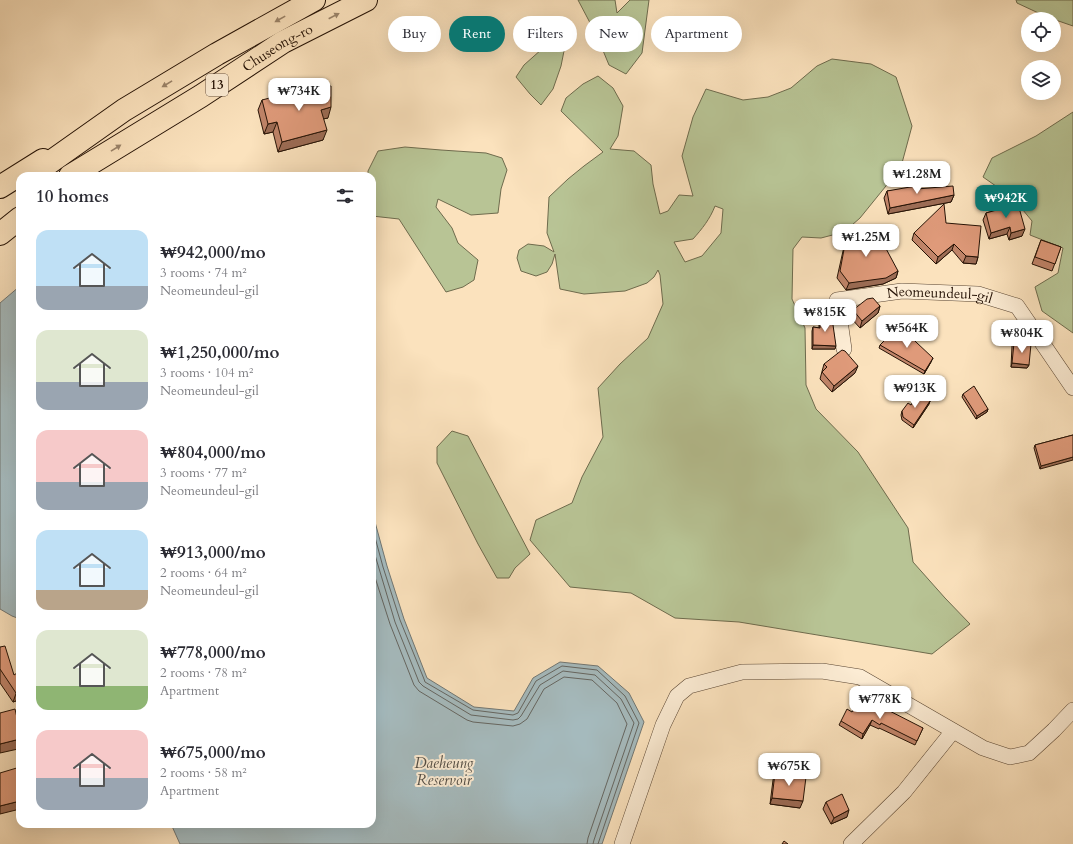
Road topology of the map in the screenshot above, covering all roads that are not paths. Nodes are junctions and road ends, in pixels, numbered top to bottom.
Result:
1 (314, 0) edge
2 (366, 0) edge
3 (124, 110) junction
4 (23, 172) edge
5 (38, 172) edge
6 (78, 172) edge
7 (16, 177) edge
8 (0, 187) edge
9 (16, 189) edge
10 (0, 202) edge
11 (16, 221) edge
12 (16, 231) edge
13 (0, 234) edge
14 (0, 244) edge
15 (844, 350) edge
16 (1073, 388) edge
17 (1073, 710) edge
18 (953, 731) junction
19 (622, 844) edge
20 (851, 844) edge

1 -> 3 main road, Chuseong-ro / 13
6 -> 2 main road, Chuseong-ro / 13
3 - 4 main road
3 - 5 main road, Chuseong-ro / 13
7 - 8 main road
9 - 10 main road
11 - 13 main road
12 - 14 main road
15 - 16 street, Neomeundeul-gil
17 - 18 street
18 - 19 street
18 - 20 street

